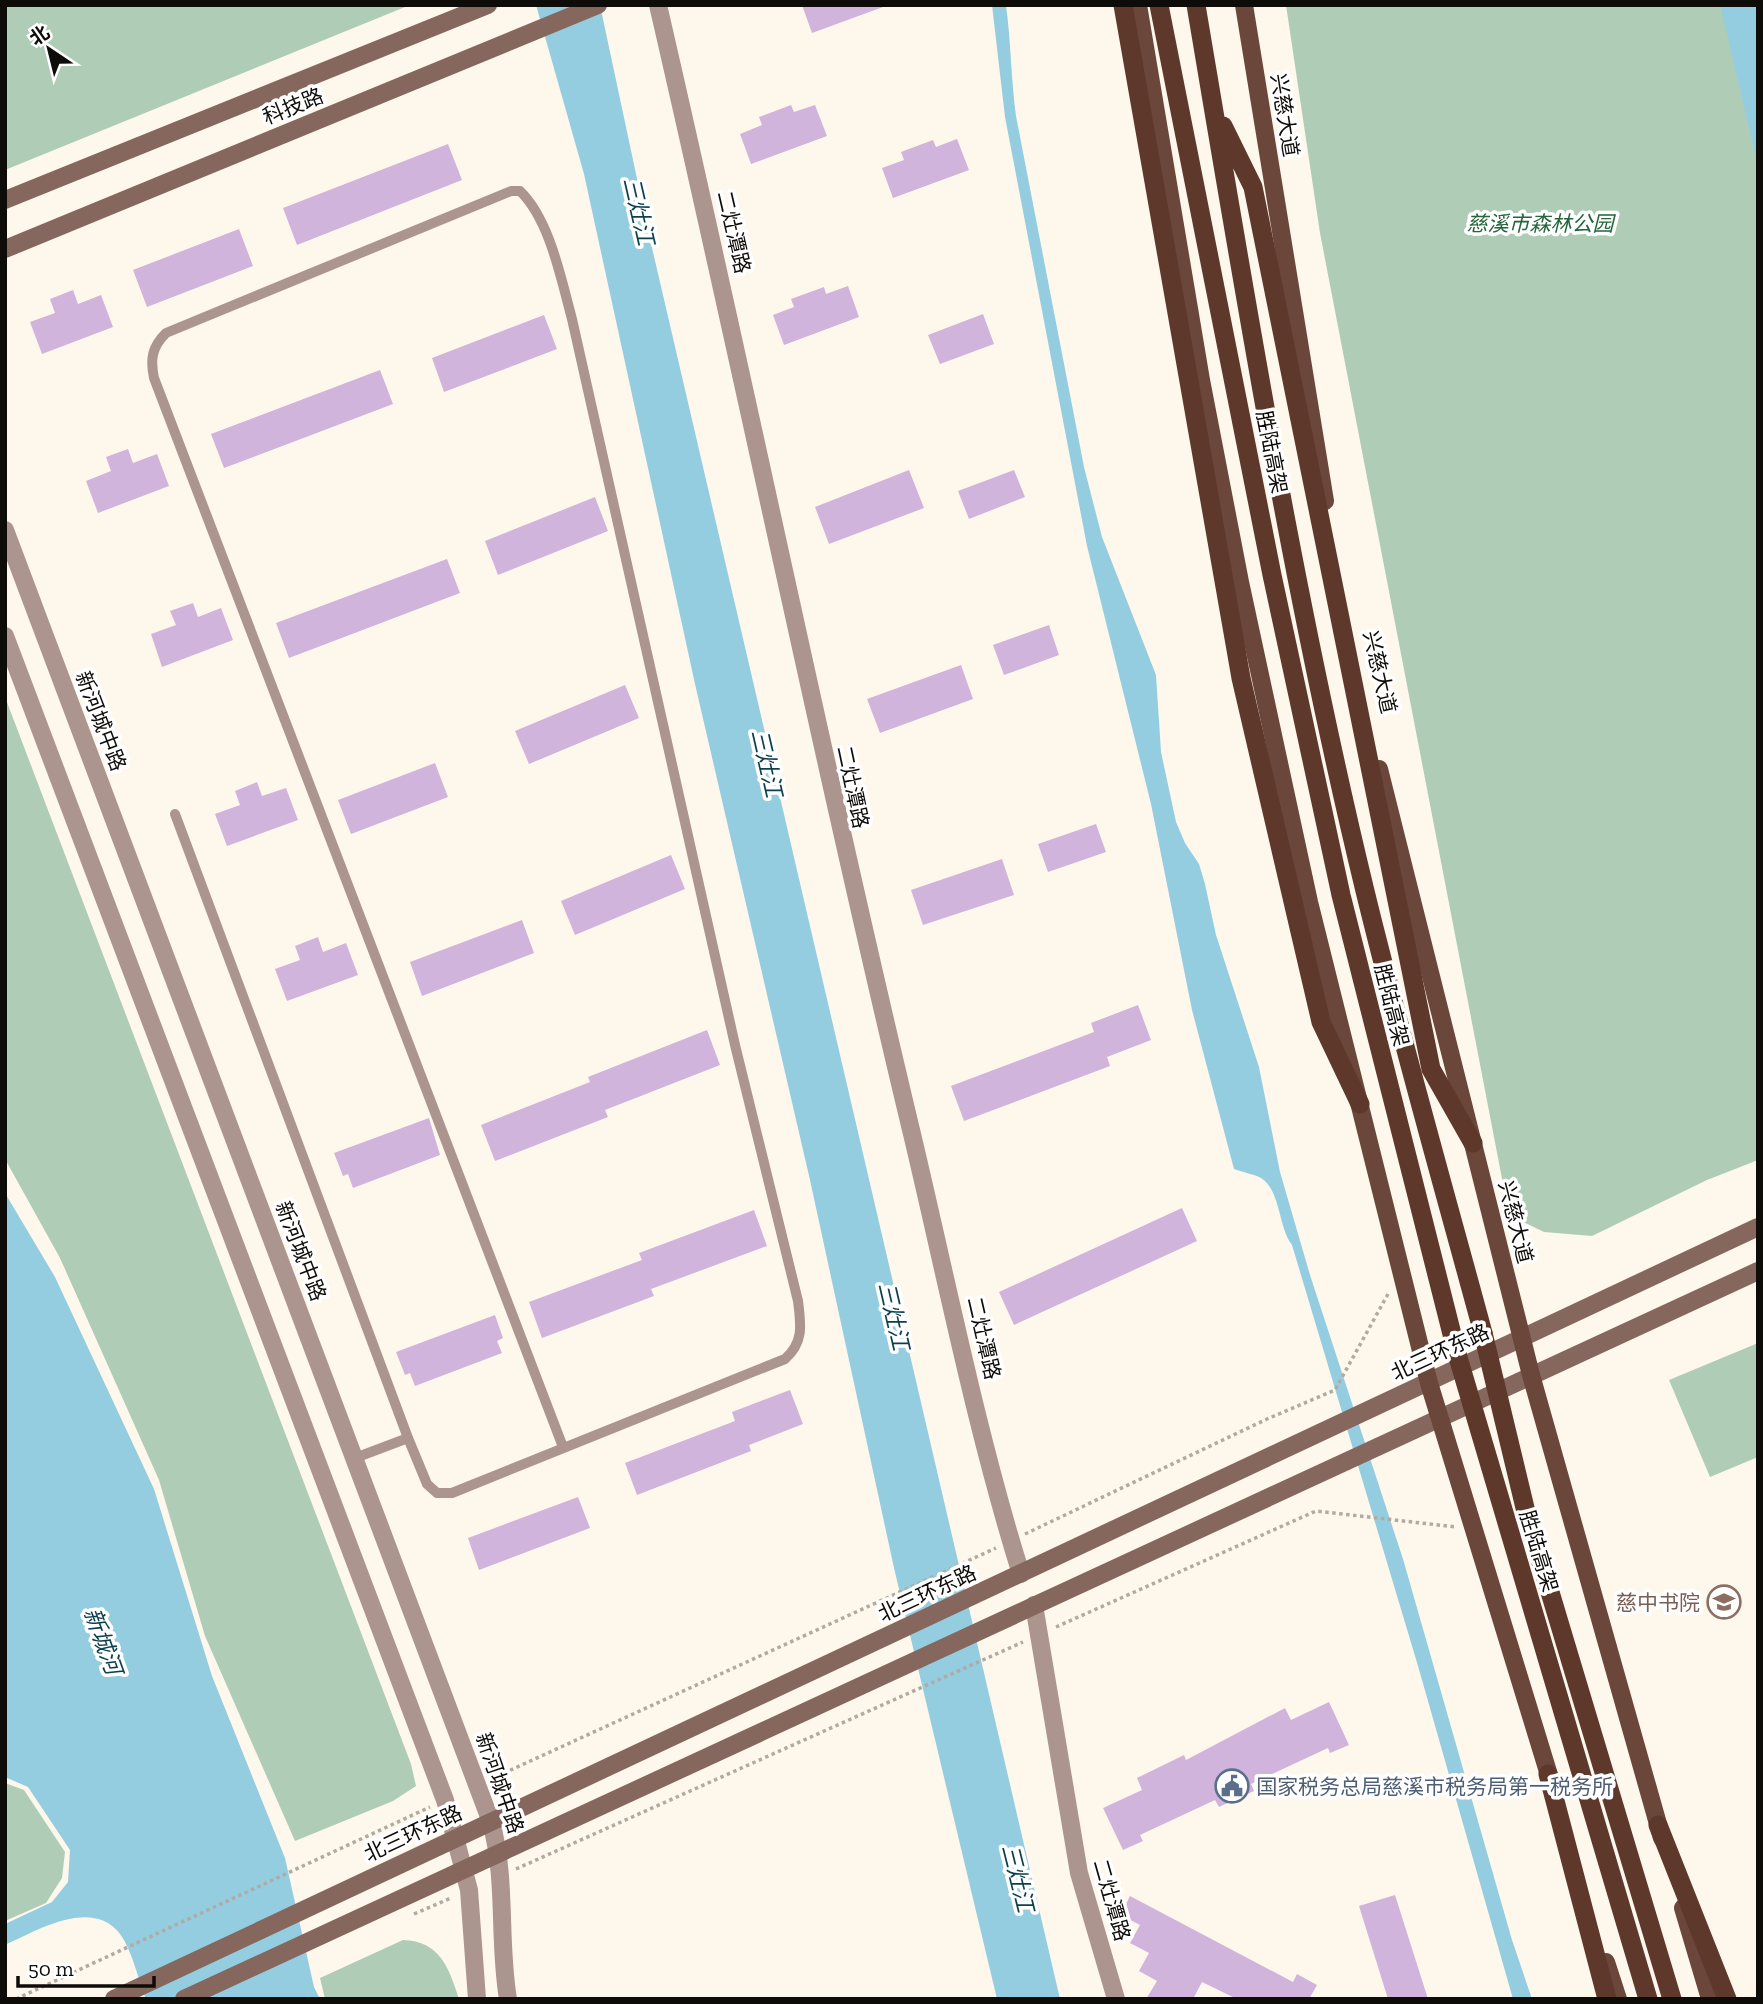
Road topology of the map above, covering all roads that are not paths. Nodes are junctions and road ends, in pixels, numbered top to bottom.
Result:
1 (488, 5) edge
2 (598, 5) edge
3 (658, 5) edge
4 (1123, 5) edge
5 (1139, 5) edge
6 (1159, 5) edge
7 (1196, 5) edge
8 (1244, 5) edge
9 (1213, 106) junction
10 (5, 200) edge
11 (5, 249) edge
12 (5, 530) edge
13 (5, 636) edge
14 (175, 814) dead end
15 (1360, 1104) junction
16 (1473, 1143) junction
17 (1758, 1227) edge
18 (1758, 1271) edge
19 (1522, 1339) junction
20 (1531, 1375) junction
21 (1429, 1383) junction
22 (1439, 1418) junction
23 (408, 1438) junction
24 (563, 1447) junction
25 (355, 1458) junction
26 (1021, 1574) junction
27 (1034, 1605) junction
28 (1548, 1774) junction
29 (491, 1822) junction
30 (1658, 1825) joint
31 (456, 1838) junction
32 (499, 1852) junction
33 (465, 1868) junction
34 (1721, 1997) edge
35 (114, 1999) edge
36 (184, 1999) edge
37 (477, 1999) edge
38 (508, 1999) edge
39 (1116, 1999) edge
40 (1607, 1999) edge
41 (1618, 1999) edge
42 (1648, 1999) edge
43 (1672, 1999) edge

1 - 10 main road, 科技路
2 - 11 main road, 科技路
3 - 26 street, 二灶潭路
4 - 15 highway
5 - 15 main road
6 - 42 highway, 胜陆高架, bridge
7 - 9 highway, 胜陆高架
8 - 16 main road, 兴慈大道
9 - 16 highway
9 - 43 highway, 胜陆高架, bridge
12 - 25 street, 新河城中路
13 - 31 street
14 - 23 lane
15 - 21 main road
16 - 19 main road, 兴慈大道
17 - 19 main road, 北三环东路
18 - 20 main road
19 - 20 main road, 兴慈大道
19 - 21 main road, 北三环东路
20 - 22 main road
20 - 30 main road, 兴慈大道
21 - 22 main road
21 - 26 main road, 北三环东路
22 - 27 main road
22 - 28 main road
23 - 24 lane
23 - 25 lane
24 - 24 lane
25 - 29 street, 新河城中路
26 - 29 main road, 北三环东路
27 - 32 main road
27 - 39 street, 二灶潭路
28 - 40 highway
28 - 41 main road
29 - 31 main road, 北三环东路
29 - 32 street, 新河城中路
30 - 34 highway
31 - 33 street
31 - 35 main road, 北三环东路
32 - 33 main road
32 - 38 street, 新河城中路
33 - 36 main road
33 - 37 street

